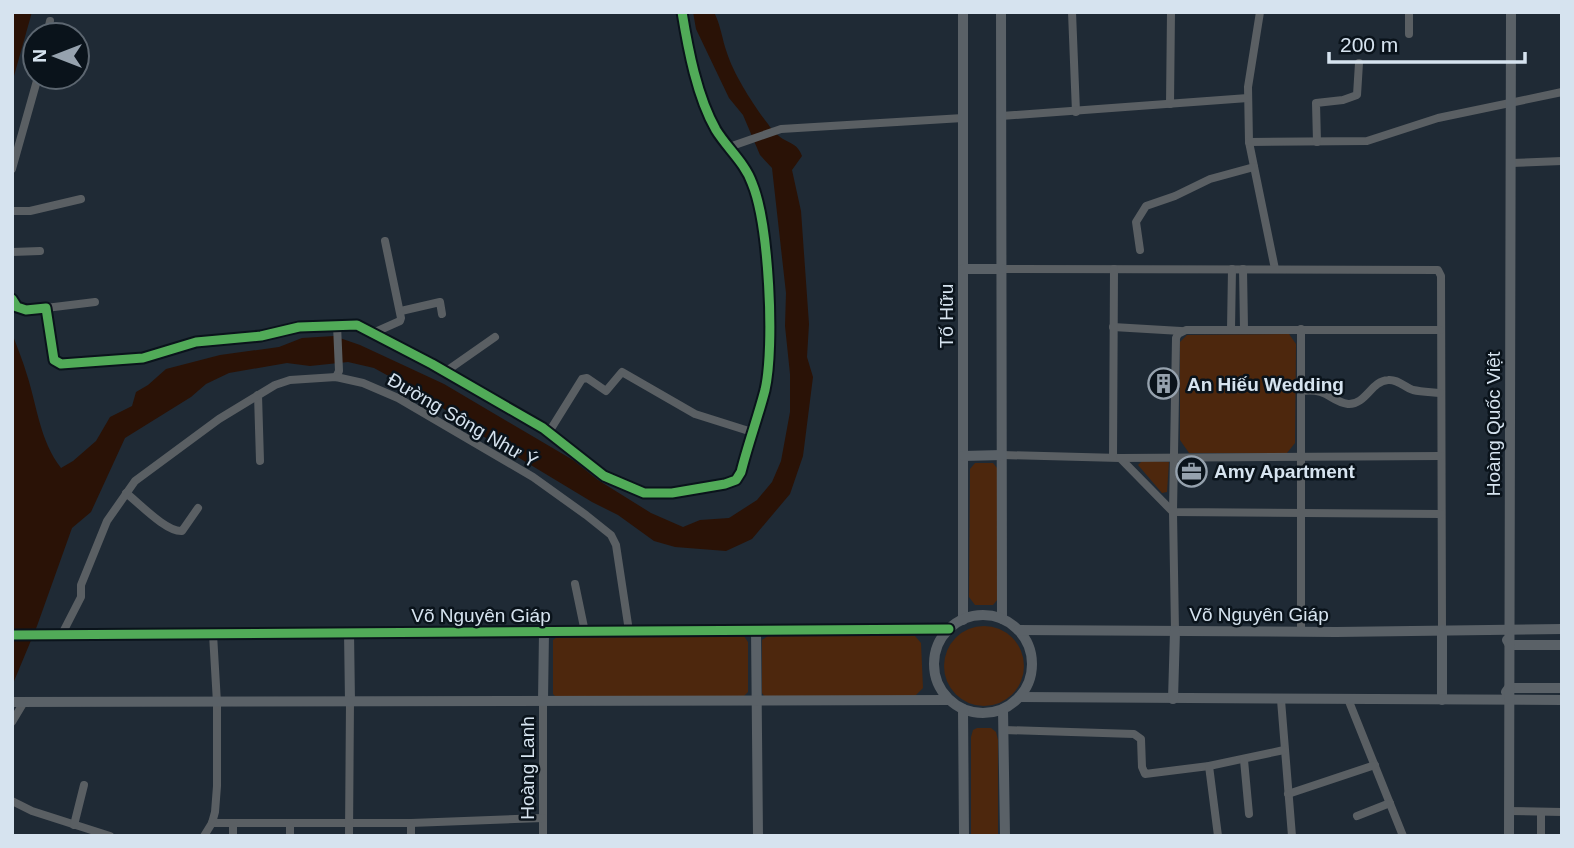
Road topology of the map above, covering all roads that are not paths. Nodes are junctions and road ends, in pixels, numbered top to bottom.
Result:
1 (682, 12) edge
2 (963, 12) edge
3 (1001, 12) edge
4 (1072, 12) edge
5 (1171, 12) edge
6 (1260, 12) edge
7 (1409, 12) edge
8 (1511, 12) edge
9 (1409, 34) dead end
10 (1359, 64) dead end
11 (34, 91) edge
12 (1562, 92) edge
13 (1248, 98) junction
14 (1511, 103) junction
15 (1170, 104) junction
16 (1076, 111) junction
17 (1001, 116) junction
18 (963, 118) junction
19 (1249, 142) junction
20 (1317, 142) junction
21 (729, 148) junction
22 (1562, 161) edge
23 (1511, 163) junction
24 (1254, 167) junction
25 (12, 169) edge
26 (81, 199) dead end
27 (12, 211) edge
28 (385, 241) dead end
29 (1140, 250) dead end
30 (40, 251) dead end
31 (12, 252) edge
32 (963, 269) junction
33 (1002, 269) junction
34 (1114, 269) junction
35 (1232, 269) junction
36 (1243, 269) junction
37 (1275, 269) junction
38 (12, 299) edge
39 (95, 302) dead end
40 (46, 308) junction
41 (401, 311) junction
42 (443, 314) dead end
43 (1113, 327) junction
44 (338, 328) junction
45 (1231, 329) junction
46 (1244, 329) junction
47 (1301, 329) junction
48 (1440, 330) junction
49 (1181, 331) junction
50 (373, 333) junction
51 (495, 337) dead end
52 (445, 372) junction
53 (337, 374) junction
54 (1301, 391) junction
55 (1440, 393) junction
56 (258, 395) junction
57 (549, 432) junction
58 (751, 432) junction
59 (1002, 455) junction
60 (963, 456) junction
61 (1174, 456) junction
62 (1441, 456) junction
63 (1116, 457) junction
64 (1301, 457) junction
65 (260, 461) dead end
66 (126, 493) junction
67 (198, 508) dead end
68 (1173, 512) junction
69 (1301, 512) junction
70 (1441, 514) junction
71 (575, 584) dead end
72 (1002, 619) junction
73 (963, 620) junction
74 (949, 629) junction
75 (1562, 629) edge
76 (756, 630) junction
77 (1442, 630) junction
78 (1504, 630) junction
79 (629, 631) junction
80 (1018, 631) junction
81 (1175, 631) junction
82 (349, 632) junction
83 (544, 632) junction
84 (585, 632) junction
85 (1301, 632) junction
86 (57, 634) junction
87 (214, 634) junction
88 (12, 635) edge
89 (1510, 645) junction
90 (1562, 645) edge
91 (1509, 688) junction
92 (1562, 688) edge
93 (1019, 697) junction
94 (949, 699) junction
95 (1174, 699) junction
96 (1348, 699) junction
97 (1281, 700) junction
98 (1442, 700) junction
99 (1562, 700) edge
100 (543, 701) junction
101 (756, 701) junction
102 (1496, 701) junction
103 (1509, 701) junction
104 (18, 702) edge
105 (350, 702) junction
106 (217, 703) junction
107 (963, 709) junction
108 (1003, 709) junction
109 (12, 722) edge
110 (1004, 730) junction
111 (1284, 750) junction
112 (1244, 760) junction
113 (1375, 765) junction
114 (1209, 766) junction
115 (84, 785) dead end
116 (1288, 794) junction
117 (12, 801) edge
118 (1390, 803) junction
119 (1509, 811) junction
120 (1541, 812) junction
121 (1562, 812) edge
122 (1249, 814) dead end
123 (1357, 816) dead end
124 (543, 818) junction
125 (212, 823) junction
126 (233, 823) junction
127 (290, 823) junction
128 (349, 823) junction
129 (411, 823) junction
130 (74, 825) junction
131 (110, 836) edge
132 (204, 836) edge
133 (233, 836) edge
134 (290, 836) edge
135 (349, 836) edge
136 (411, 836) edge
137 (543, 836) edge
138 (758, 836) edge
139 (964, 836) edge
140 (1005, 836) edge
141 (1218, 836) edge
142 (1292, 836) edge
143 (1402, 836) edge
144 (1509, 836) edge
145 (1541, 836) edge

1 - 21 street
2 - 18 street, Tố Hữu
3 - 17 street
4 - 16 street
5 - 15 street
6 - 13 street
7 - 9 street
8 - 14 street, Hoàng Quốc Việt
10 - 20 street
11 - 25 street
12 - 14 street
13 - 15 street
13 - 19 street
14 - 20 street
14 - 23 street, Hoàng Quốc Việt
15 - 16 street
16 - 17 street
17 - 33 street
18 - 21 street
18 - 32 street, Tố Hữu
19 - 20 street
19 - 24 street
21 - 58 street
22 - 23 street
23 - 78 street, Hoàng Quốc Việt
24 - 29 street
24 - 37 street
26 - 27 street
28 - 41 street
30 - 31 street
32 - 33 street
32 - 60 street, Tố Hữu
33 - 34 street
33 - 59 street
34 - 35 street
34 - 43 street
35 - 36 street
35 - 45 street
36 - 37 street
36 - 46 street
37 - 48 street
38 - 40 street
39 - 40 street
40 - 44 street
41 - 42 street
41 - 50 street
43 - 49 street
43 - 63 street
44 - 50 street
44 - 53 street
45 - 46 street
45 - 49 street
46 - 47 street
47 - 48 street
47 - 54 street
48 - 55 street
49 - 61 street
50 - 52 street
51 - 52 street
52 - 57 street
53 - 56 street, Đường Sông Như Ý
53 - 79 street, Đường Sông Như Ý
54 - 55 street
54 - 64 street
55 - 62 street
56 - 65 street
56 - 66 street, Đường Sông Như Ý
57 - 58 street
57 - 58 street
59 - 60 street
59 - 63 street
59 - 72 street
60 - 73 street, Tố Hữu
61 - 63 street
61 - 64 street
61 - 68 street
62 - 64 street
62 - 70 street
63 - 68 street
64 - 69 street
66 - 67 street
66 - 86 street, Đường Sông Như Ý
68 - 69 street
68 - 81 street
69 - 70 street
69 - 85 street
70 - 77 street
71 - 84 street
72 - 73 street
72 - 80 street
73 - 74 street
74 - 76 street, Võ Nguyên Giáp
74 - 94 street
75 - 78 street, Võ Nguyên Giáp
76 - 79 street, Võ Nguyên Giáp
76 - 101 street
77 - 78 street, Võ Nguyên Giáp
77 - 85 street, Võ Nguyên Giáp
77 - 98 street
78 - 89 street
79 - 84 street, Võ Nguyên Giáp
80 - 81 street, Võ Nguyên Giáp
80 - 93 street
81 - 85 street, Võ Nguyên Giáp
81 - 95 street
82 - 83 street, Võ Nguyên Giáp
82 - 87 street, Võ Nguyên Giáp
82 - 105 street
83 - 84 street, Võ Nguyên Giáp
83 - 100 street
86 - 87 street, Võ Nguyên Giáp
86 - 88 street, Võ Nguyên Giáp
87 - 106 street
89 - 90 street
89 - 91 street
91 - 92 street
91 - 102 street
91 - 103 street
93 - 95 street
93 - 108 street
94 - 101 street
94 - 107 street
95 - 97 street
96 - 97 street
96 - 98 street
96 - 113 street
97 - 111 street
98 - 102 street
99 - 103 street
100 - 101 street
100 - 105 street
100 - 124 street, Hoàng Lanh
101 - 138 street
102 - 103 street
103 - 119 street
104 - 106 street
104 - 109 street
105 - 106 street
105 - 128 street
106 - 125 street
107 - 108 street
107 - 139 street
108 - 110 street
110 - 114 street
110 - 140 street
111 - 112 street
111 - 116 street
112 - 114 street
112 - 122 street
113 - 116 street
113 - 118 street
114 - 141 street
115 - 130 street
116 - 142 street
117 - 130 street
118 - 123 street
118 - 143 street
119 - 120 street
119 - 144 street
120 - 121 street
120 - 145 street
124 - 129 street
124 - 137 street, Hoàng Lanh
125 - 126 street
125 - 132 street
126 - 127 street
126 - 133 street
127 - 128 street
127 - 134 street
128 - 129 street
128 - 135 street
129 - 136 street
130 - 131 street

